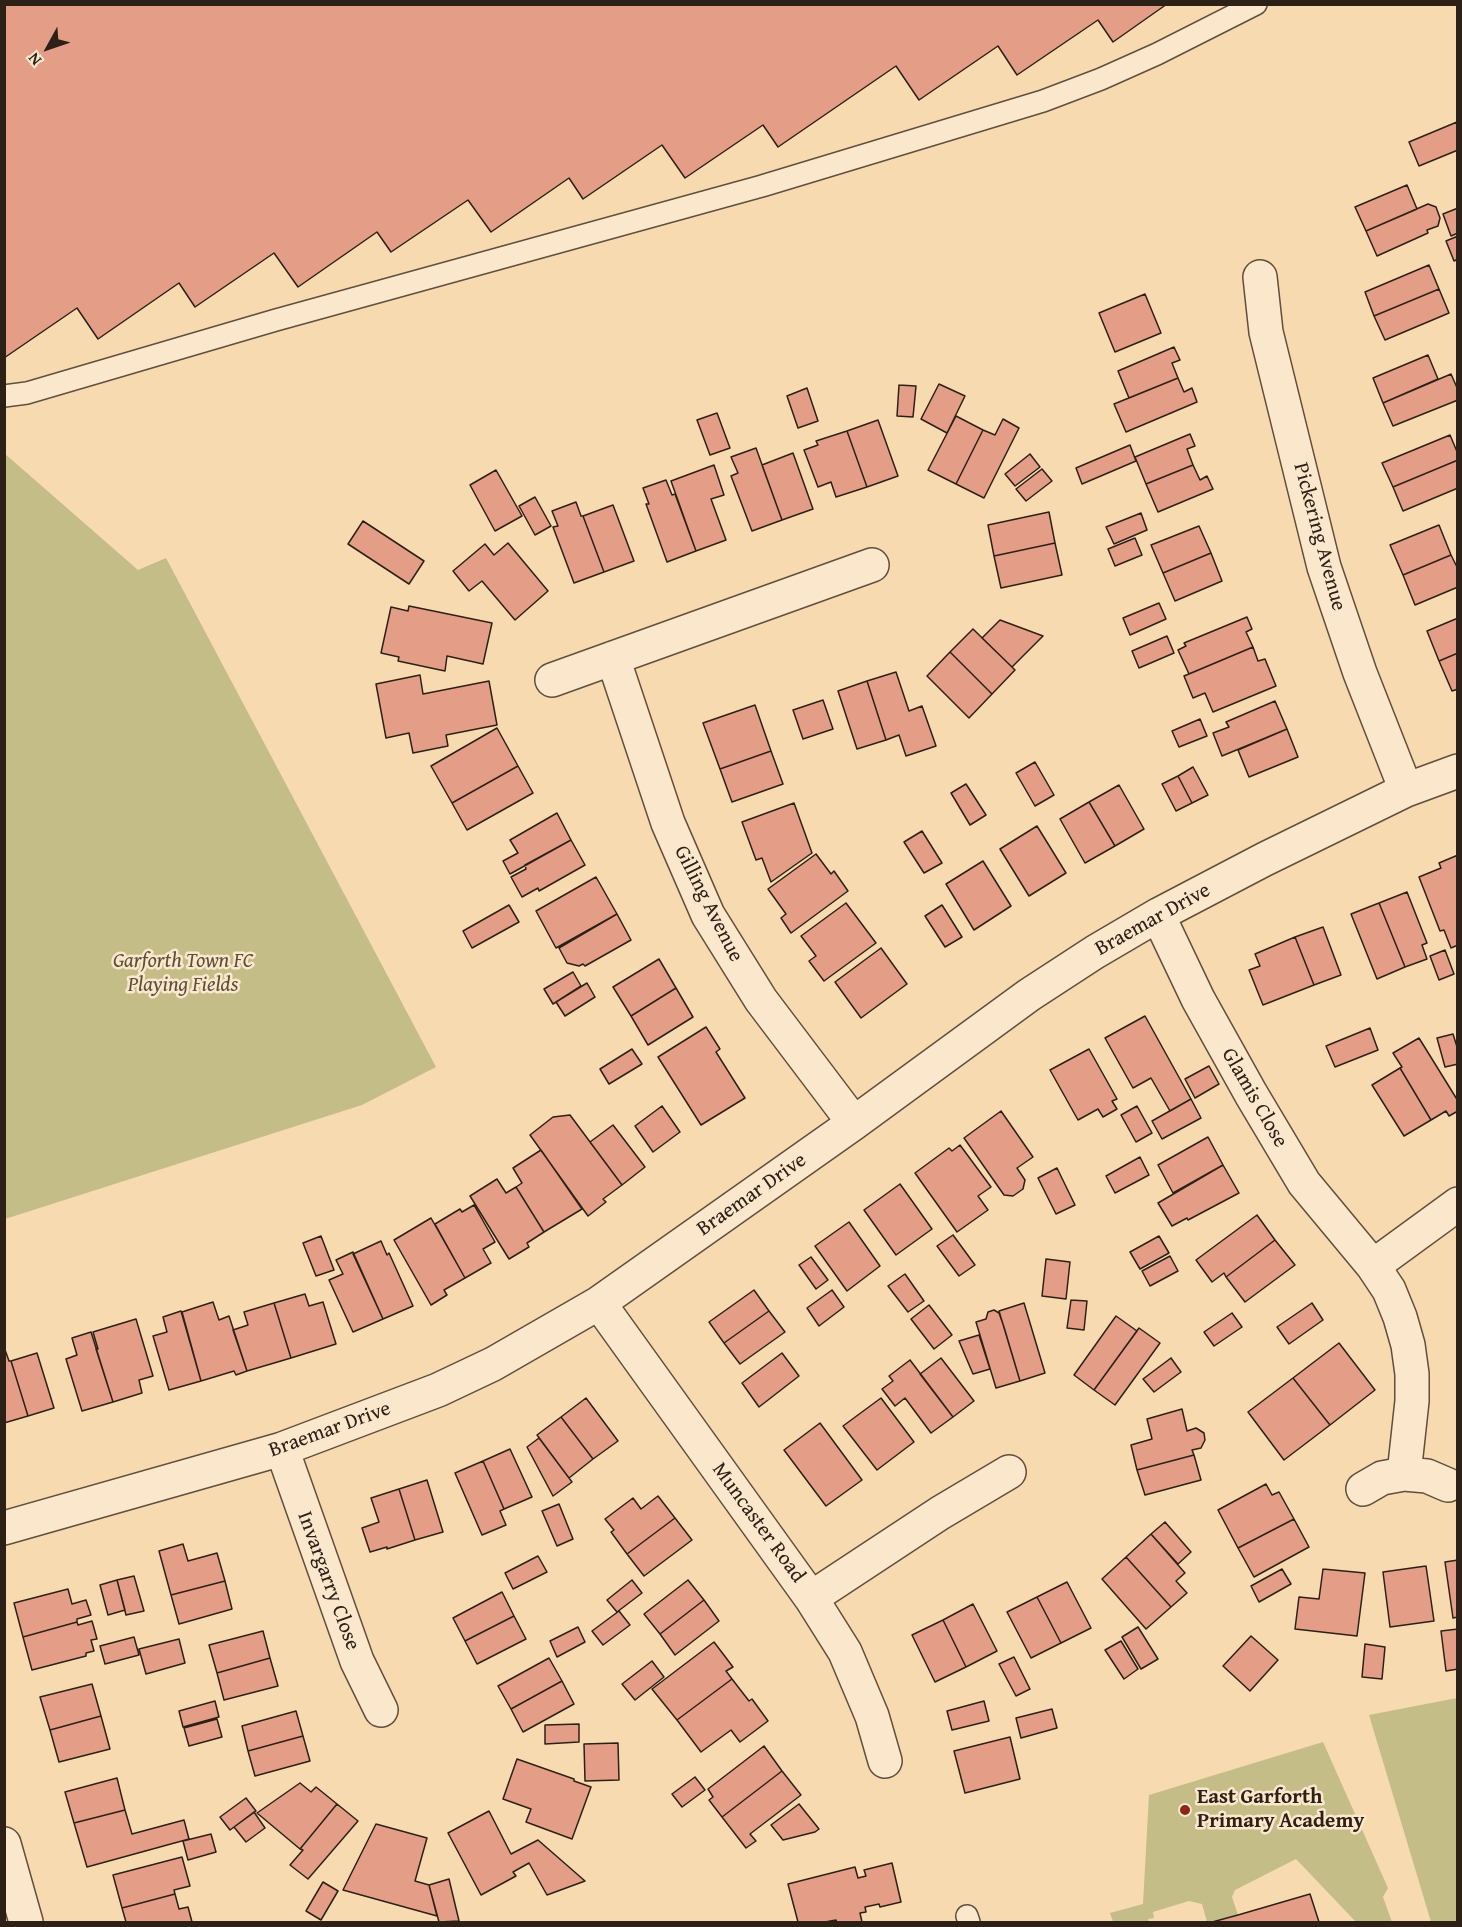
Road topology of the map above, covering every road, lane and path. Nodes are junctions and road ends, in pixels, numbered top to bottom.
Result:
1 (1256, 4) edge
2 (1260, 277) dead end
3 (4, 396) edge
4 (872, 565) dead end
5 (613, 658) junction
6 (552, 680) dead end
7 (1458, 771) edge
8 (1406, 790) junction
9 (1158, 915) junction
10 (854, 1123) junction
11 (1458, 1204) edge
12 (1373, 1266) junction
13 (599, 1302) junction
14 (282, 1449) junction
15 (1009, 1473) dead end
16 (1404, 1474) junction
17 (1448, 1485) dead end
18 (1363, 1489) dead end
19 (4, 1528) edge
20 (812, 1598) junction
21 (381, 1710) dead end
22 (885, 1761) dead end
23 (4, 1844) edge
24 (26, 1923) edge

1 - 3 lane
2 - 8 street, Pickering Avenue
4 - 5 street
5 - 6 street
5 - 10 street, Gilling Avenue
7 - 8 street, Braemar Drive
8 - 9 street, Braemar Drive
9 - 10 street, Braemar Drive
9 - 12 street, Glamis Close
10 - 13 street, Braemar Drive
11 - 12 street
12 - 16 street, Glamis Close
13 - 14 street, Braemar Drive
13 - 20 street, Muncaster Road
14 - 19 street, Braemar Drive
14 - 21 street, Invargarry Close
15 - 20 street
16 - 17 street
16 - 18 street
20 - 22 street, Muncaster Road
23 - 24 street

